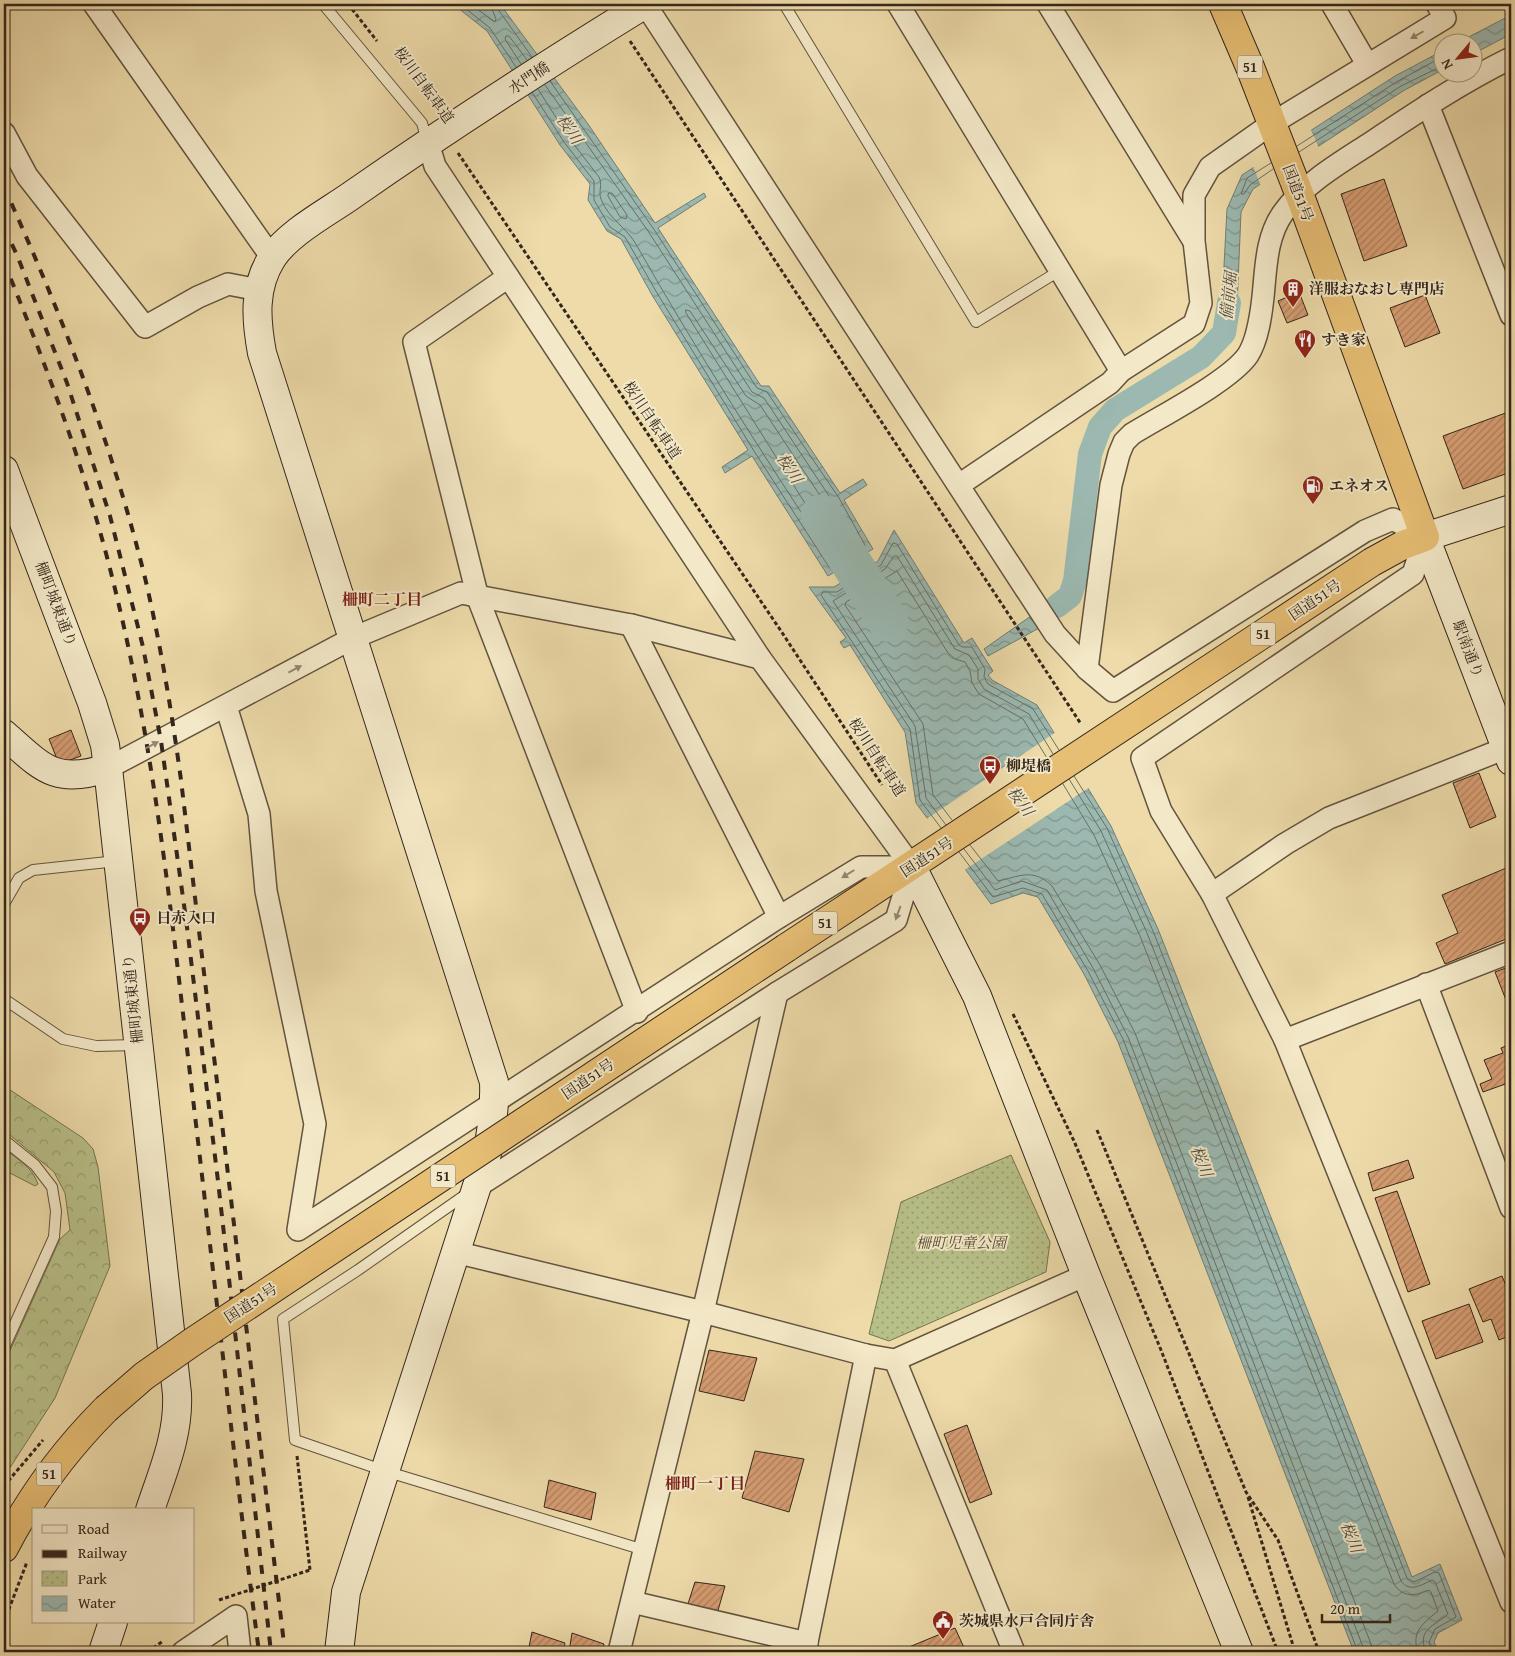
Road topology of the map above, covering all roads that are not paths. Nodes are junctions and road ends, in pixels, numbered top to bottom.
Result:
1 (94, 4) edge
2 (322, 4) edge
3 (645, 4) edge
4 (784, 4) edge
5 (898, 4) edge
6 (1048, 4) edge
7 (1223, 4) edge
8 (1332, 4) edge
9 (1437, 4) edge
10 (1511, 58) edge
11 (1367, 64) junction
12 (1428, 105) junction
13 (1273, 128) junction
14 (4, 133) edge
15 (441, 134) junction
16 (1296, 186) junction
17 (1194, 241) junction
18 (272, 258) junction
19 (1060, 271) junction
20 (508, 277) junction
21 (258, 290) junction
22 (1510, 308) edge
23 (1121, 371) junction
24 (4, 470) edge
25 (959, 485) junction
26 (1511, 509) edge
27 (1425, 537) junction
28 (478, 598) junction
29 (631, 625) junction
30 (353, 638) junction
31 (760, 658) junction
32 (1087, 669) junction
33 (226, 706) junction
34 (4, 734) edge
35 (1509, 754) edge
36 (108, 768) junction
37 (118, 861) junction
38 (912, 866) junction
39 (1212, 894) junction
40 (4, 904) edge
41 (779, 917) junction
42 (1511, 952) edge
43 (1426, 984) junction
44 (777, 993) junction
45 (4, 999) edge
46 (637, 1012) junction
47 (1285, 1040) junction
48 (138, 1046) junction
49 (495, 1103) junction
50 (4, 1140) edge
51 (475, 1188) junction
52 (1511, 1208) edge
53 (455, 1252) junction
54 (1086, 1275) junction
55 (703, 1312) junction
56 (4, 1348) edge
57 (866, 1355) junction
58 (895, 1360) junction
59 (385, 1471) junction
60 (151, 1508) edge
61 (644, 1550) junction
62 (16, 1552) edge
63 (1505, 1568) edge
64 (632, 1602) junction
65 (1511, 1602) edge
66 (112, 1624) edge
67 (806, 1648) edge
68 (102, 1652) edge
69 (183, 1652) edge
70 (240, 1652) edge
71 (339, 1652) edge
72 (619, 1652) edge
73 (1014, 1652) edge
74 (1239, 1652) edge

1 - 18 street
2 - 15 lane
3 - 15 street, 水門橋
3 - 25 street
4 - 19 lane
5 - 19 street
6 - 17 street
7 - 13 highway, 国道51号 / 51
8 - 11 street
9 -> 11 street
10 - 12 street
11 - 13 street
12 - 16 street
12 - 22 street
13 - 16 highway, 国道51号 / 51
13 - 17 street
14 - 21 street
15 - 18 street, 水門橋
15 - 20 street
16 - 27 highway, 国道51号 / 51
16 - 32 street
17 - 23 street
18 - 21 street, 水門橋
19 - 23 street
20 - 28 street
20 - 31 street
21 - 30 street
23 - 25 street
24 - 36 street, 柵町城東通り
25 - 32 street
26 - 27 street
27 - 32 street
27 - 35 street, 駅南通り
27 - 38 highway, 国道51号 / 51
27 - 39 street
28 - 29 street
28 - 30 street
28 - 46 street
29 - 31 street
29 - 41 street
33 -> 30 street
30 - 49 street
31 - 38 street
36 -> 33 street
33 - 49 street
34 - 36 street
35 - 39 street
36 - 37 street, 柵町城東通り
37 - 40 lane
37 - 48 street, 柵町城東通り
38 -> 41 street
38 -> 44 street
38 - 54 street
38 - 62 highway, 国道51号 / 51, bridge
39 - 47 street
41 - 46 street
42 - 43 street
43 - 47 street
43 - 52 street
44 - 51 street
44 - 55 street
45 - 48 lane
46 - 49 street
47 - 63 street
48 - 60 street, 柵町城東通り
49 - 51 street
50 - 56 lane
51 - 53 street
51 - 59 lane
53 - 55 street
53 - 59 street
54 - 58 street
54 - 74 street
55 - 57 street
55 - 61 street
57 - 58 street
57 - 67 street
58 - 73 street
59 - 61 lane
59 - 71 street
61 - 64 street
63 - 65 street
64 - 67 street
64 - 72 street
66 - 68 street
69 - 70 street

